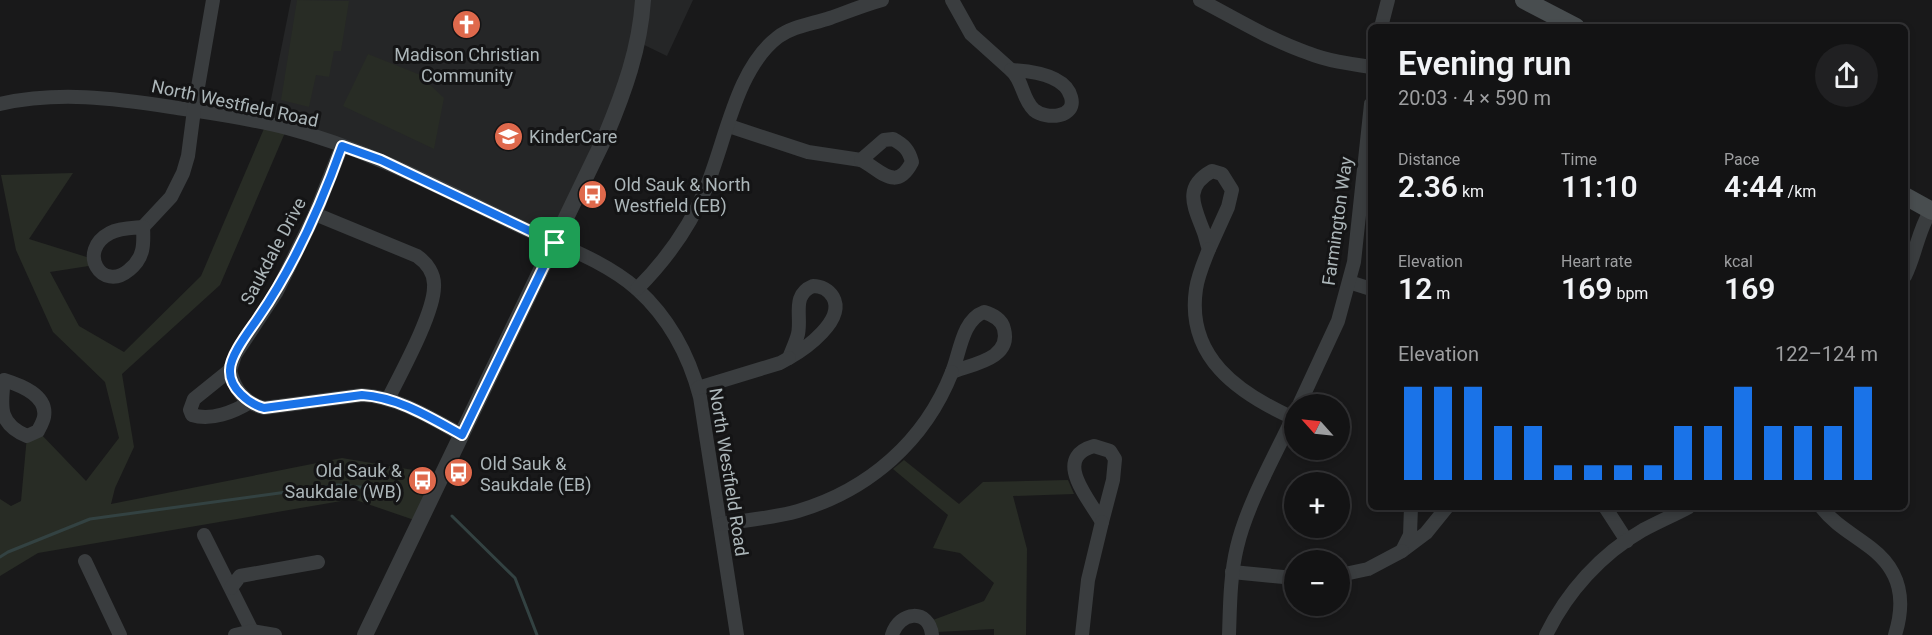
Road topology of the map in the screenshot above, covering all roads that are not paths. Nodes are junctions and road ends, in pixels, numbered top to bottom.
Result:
1 (213, 0) edge
2 (643, 0) edge
3 (882, 0) edge
4 (952, 0) edge
5 (1200, 0) edge
6 (1388, 0) edge
7 (1524, 0) edge
8 (1382, 24) edge
9 (1570, 24) edge
10 (1368, 67) edge
11 (1011, 70) dead end
12 (0, 104) edge
13 (194, 111) junction
14 (729, 126) junction
15 (342, 146) junction
16 (1368, 152) edge
17 (861, 160) dead end
18 (1908, 197) edge
19 (1932, 209) edge
20 (315, 214) junction
21 (143, 227) dead end
22 (555, 243) junction
23 (1209, 249) junction
24 (1908, 269) edge
25 (1349, 282) junction
26 (1368, 288) edge
27 (637, 289) junction
28 (789, 358) junction
29 (230, 370) junction
30 (952, 372) junction
31 (698, 388) junction
32 (1305, 394) edge
33 (388, 399) junction
34 (250, 402) junction
35 (1284, 408) edge
36 (462, 435) junction
37 (1284, 439) edge
38 (1411, 510) edge
39 (1445, 510) edge
40 (1607, 510) edge
41 (1683, 510) edge
42 (1824, 510) edge
43 (1102, 522) junction
44 (722, 524) junction
45 (204, 535) dead end
46 (1627, 541) junction
47 (1402, 551) junction
48 (85, 561) dead end
49 (318, 562) dead end
50 (1232, 572) junction
51 (1350, 573) edge
52 (1284, 577) edge
53 (231, 588) junction
54 (252, 631) junction
55 (120, 635) edge
56 (236, 635) edge
57 (275, 635) edge
58 (365, 635) edge
59 (737, 635) edge
60 (892, 635) edge
61 (932, 635) edge
62 (1082, 635) edge
63 (1229, 635) edge
64 (1546, 635) edge
65 (1895, 635) edge

1 - 13 street
2 - 22 street
3 - 14 street
4 - 11 street
5 - 10 street
6 - 8 street
7 - 9 main road
12 - 13 street, North Westfield Road
13 - 15 street, North Westfield Road
13 - 21 street
14 - 17 street
14 - 27 street
15 - 20 street, Saukdale Drive
15 - 22 street, North Westfield Road
16 - 25 street, Farmington Way
18 - 19 main road
19 - 24 street
20 - 29 street, Saukdale Drive
20 - 33 street
22 - 27 street, North Westfield Road
22 - 36 street
23 - 23 street
23 - 35 street
25 - 26 street
25 - 32 street, Farmington Way
27 - 31 street, North Westfield Road
28 - 28 street
28 - 31 street
29 - 34 street
29 - 34 street
30 - 30 street
30 - 44 street
31 - 44 street, North Westfield Road
33 - 34 street
33 - 36 street
36 - 58 street
37 - 50 street, Farmington Way
38 - 47 street
39 - 47 street
40 - 46 street
41 - 46 street
42 - 65 street
43 - 43 street
43 - 62 street
44 - 59 street, North Westfield Road
45 - 53 street
46 - 64 street
47 - 51 street
48 - 55 street
49 - 53 street
50 - 52 street
50 - 63 street, Farmington Way
53 - 54 street
54 - 56 street
54 - 57 street
60 - 61 street

